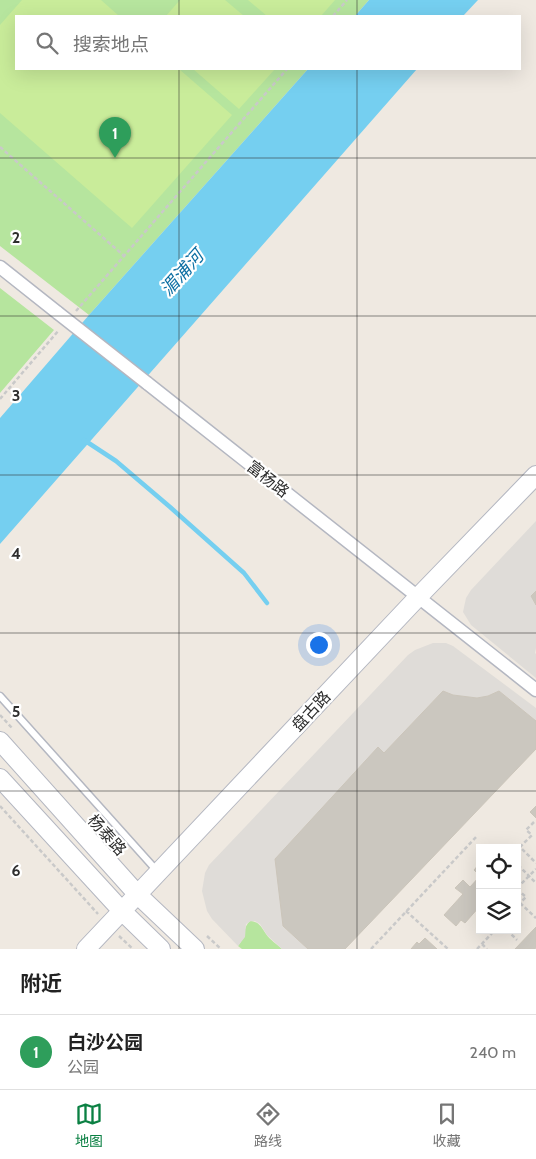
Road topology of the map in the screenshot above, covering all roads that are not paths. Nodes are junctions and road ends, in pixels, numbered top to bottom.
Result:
1 (0, 267) edge
2 (536, 475) edge
3 (419, 596) junction
4 (536, 690) edge
5 (0, 696) edge
6 (6, 735) edge
7 (0, 778) edge
8 (158, 873) junction
9 (138, 895) junction
10 (122, 911) junction
11 (86, 949) edge
12 (161, 949) edge
13 (195, 949) edge

1 - 3 street, 富杨路, bridge
2 - 3 street, 盘古路
3 - 4 street, 富杨路
3 - 8 street, 盘古路
5 - 8 lane
6 - 9 street, 杨泰路
7 - 10 street
8 - 9 street, 盘古路
9 - 10 street, 盘古路
9 - 13 street, 杨泰路
10 - 11 street, 盘古路
10 - 12 street

